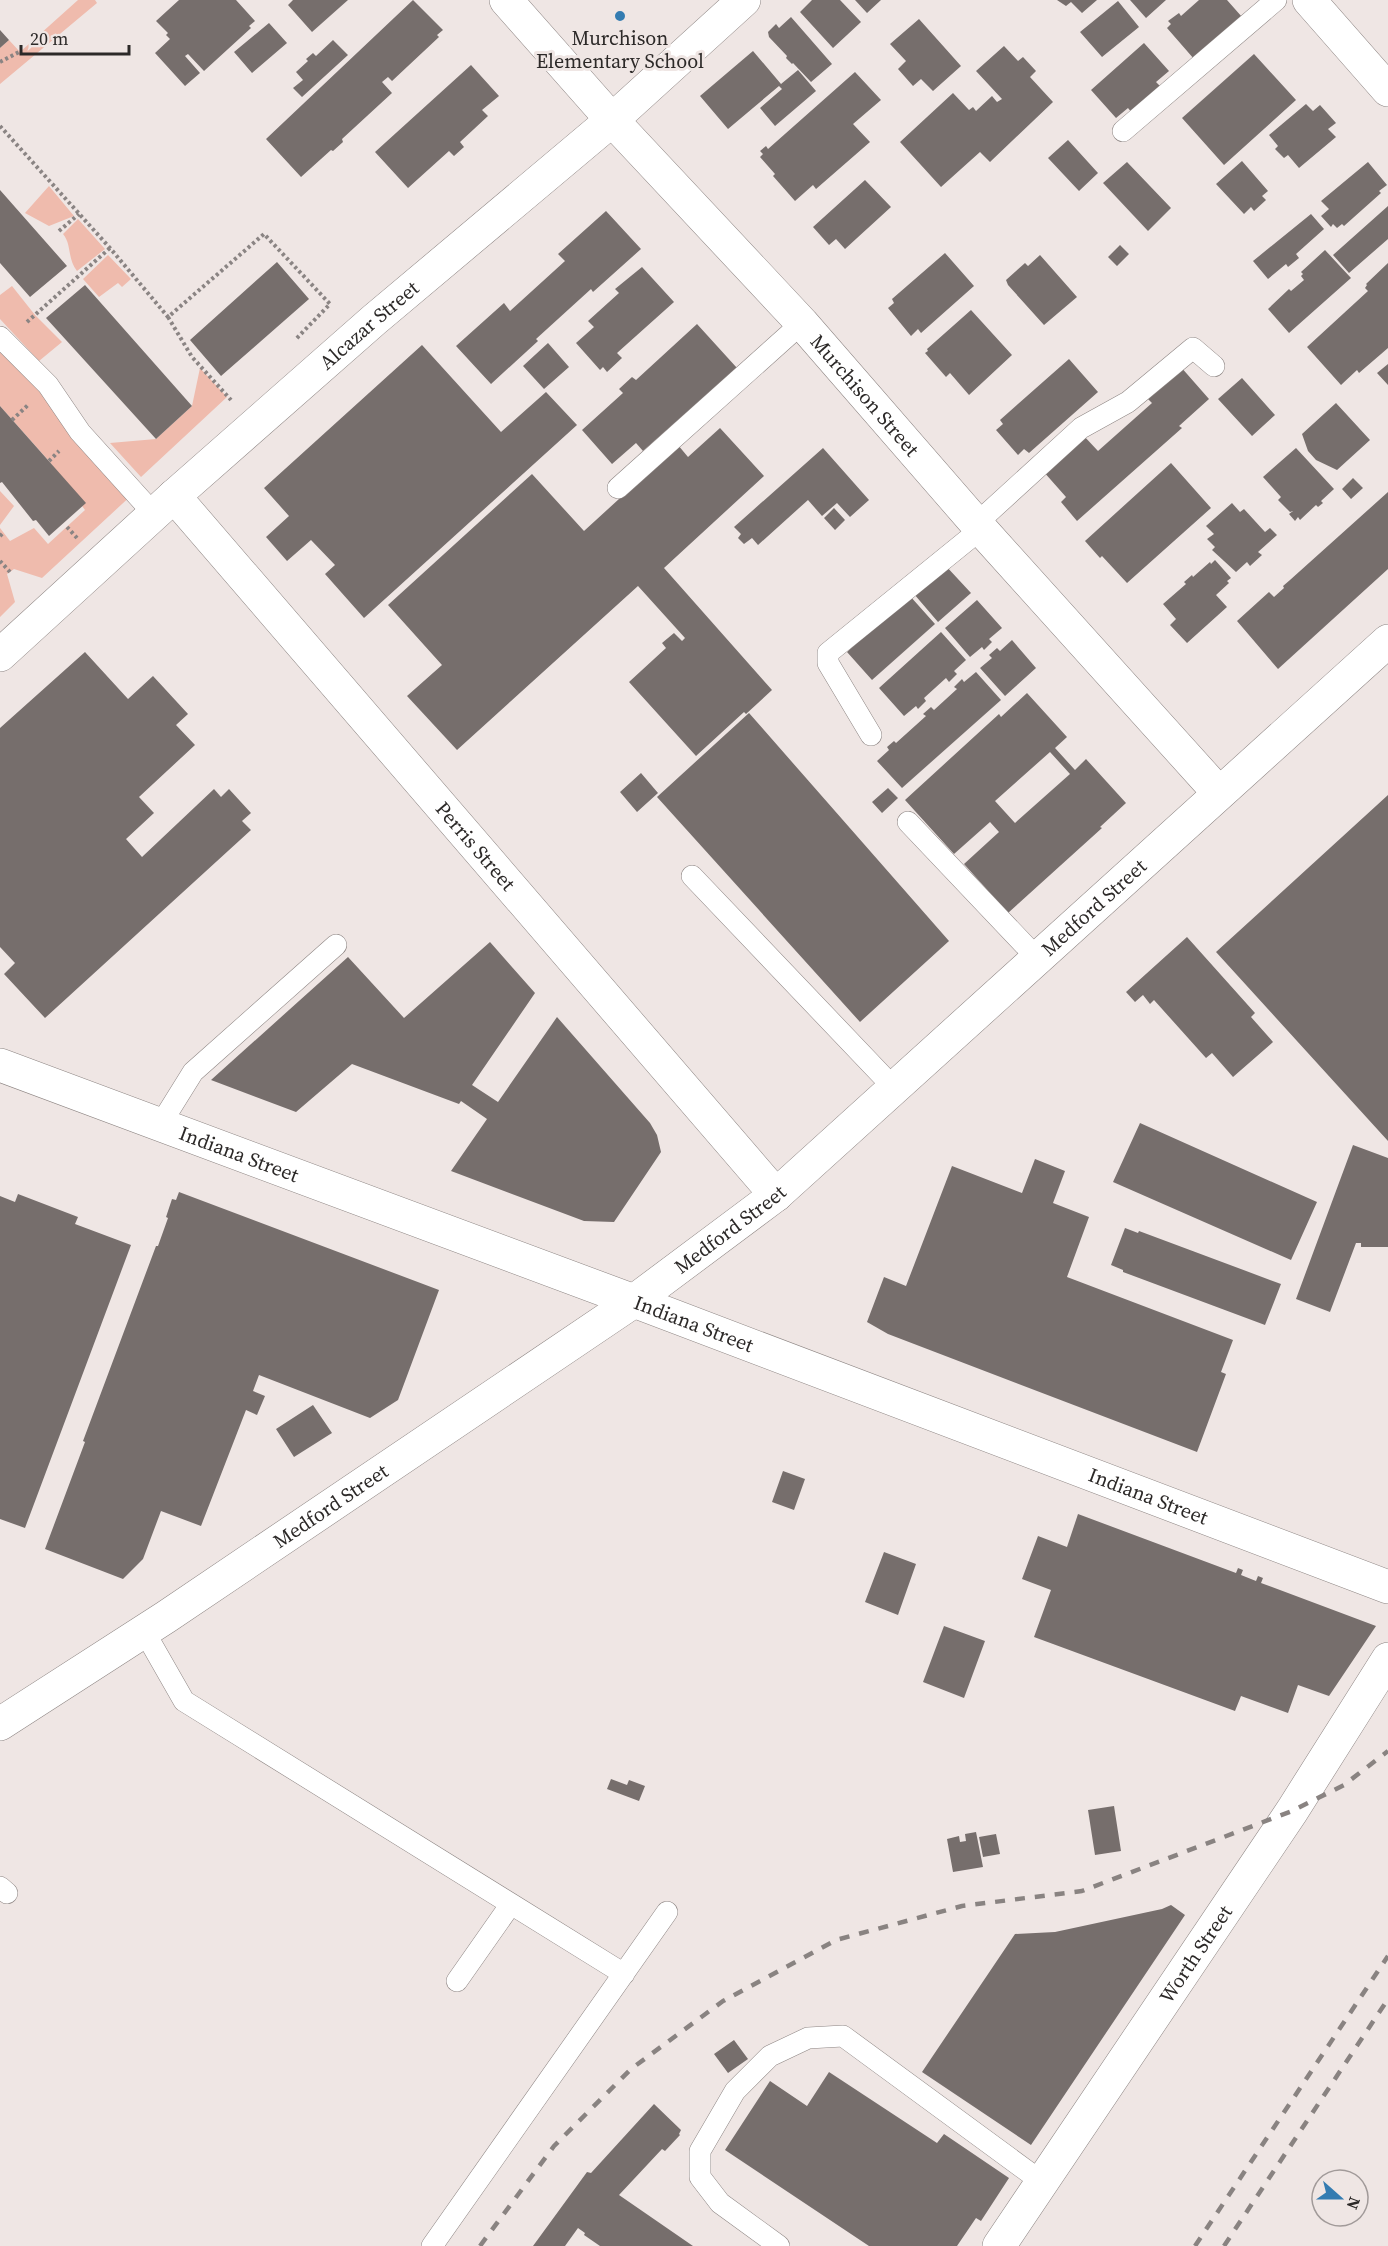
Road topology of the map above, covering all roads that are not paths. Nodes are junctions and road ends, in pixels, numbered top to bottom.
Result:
1 (506, 0) edge
2 (744, 0) edge
3 (1276, 0) edge
4 (1309, 0) edge
5 (1388, 90) edge
6 (612, 120) junction
7 (1123, 131) dead end
8 (802, 323) junction
9 (4, 342) edge
10 (1214, 366) dead end
11 (618, 488) dead end
12 (164, 506) junction
13 (979, 526) junction
14 (1388, 641) edge
15 (0, 655) edge
16 (871, 735) dead end
17 (1219, 793) junction
18 (908, 822) dead end
19 (692, 876) dead end
20 (336, 945) dead end
21 (1037, 958) junction
22 (0, 1065) edge
23 (894, 1088) junction
24 (160, 1125) junction
25 (776, 1195) junction
26 (634, 1301) junction
27 (1388, 1587) edge
28 (144, 1631) junction
29 (1388, 1659) edge
30 (0, 1724) edge
31 (511, 1904) junction
32 (667, 1912) dead end
33 (624, 1974) junction
34 (458, 1981) dead end
35 (1042, 2182) junction
36 (432, 2246) edge
37 (779, 2246) edge
38 (999, 2246) edge

1 - 6 street, Murchison Street
2 - 6 street, Alcazar Street
3 - 7 lane
4 - 5 street
6 - 8 street, Murchison Street
6 - 12 street, Alcazar Street
8 - 11 lane
8 - 13 street, Murchison Street
9 - 12 lane
10 - 13 lane
12 - 15 street, Alcazar Street
12 - 25 street, Perris Street
13 - 16 lane
13 - 17 street, Murchison Street
14 - 17 street, Medford Street
17 - 21 street, Medford Street
18 - 21 lane
19 - 23 lane
20 - 24 lane
21 - 23 street, Medford Street
22 - 24 street, Indiana Street
23 - 25 street, Medford Street
24 - 26 street, Indiana Street
25 - 26 street, Medford Street
26 - 27 street, Indiana Street
26 - 28 street, Medford Street
28 - 30 street, Medford Street
28 - 31 lane
29 - 35 street, Worth Street
31 - 33 lane
31 - 34 lane
32 - 33 lane
33 - 36 lane
35 - 37 lane
35 - 38 street, Worth Street

